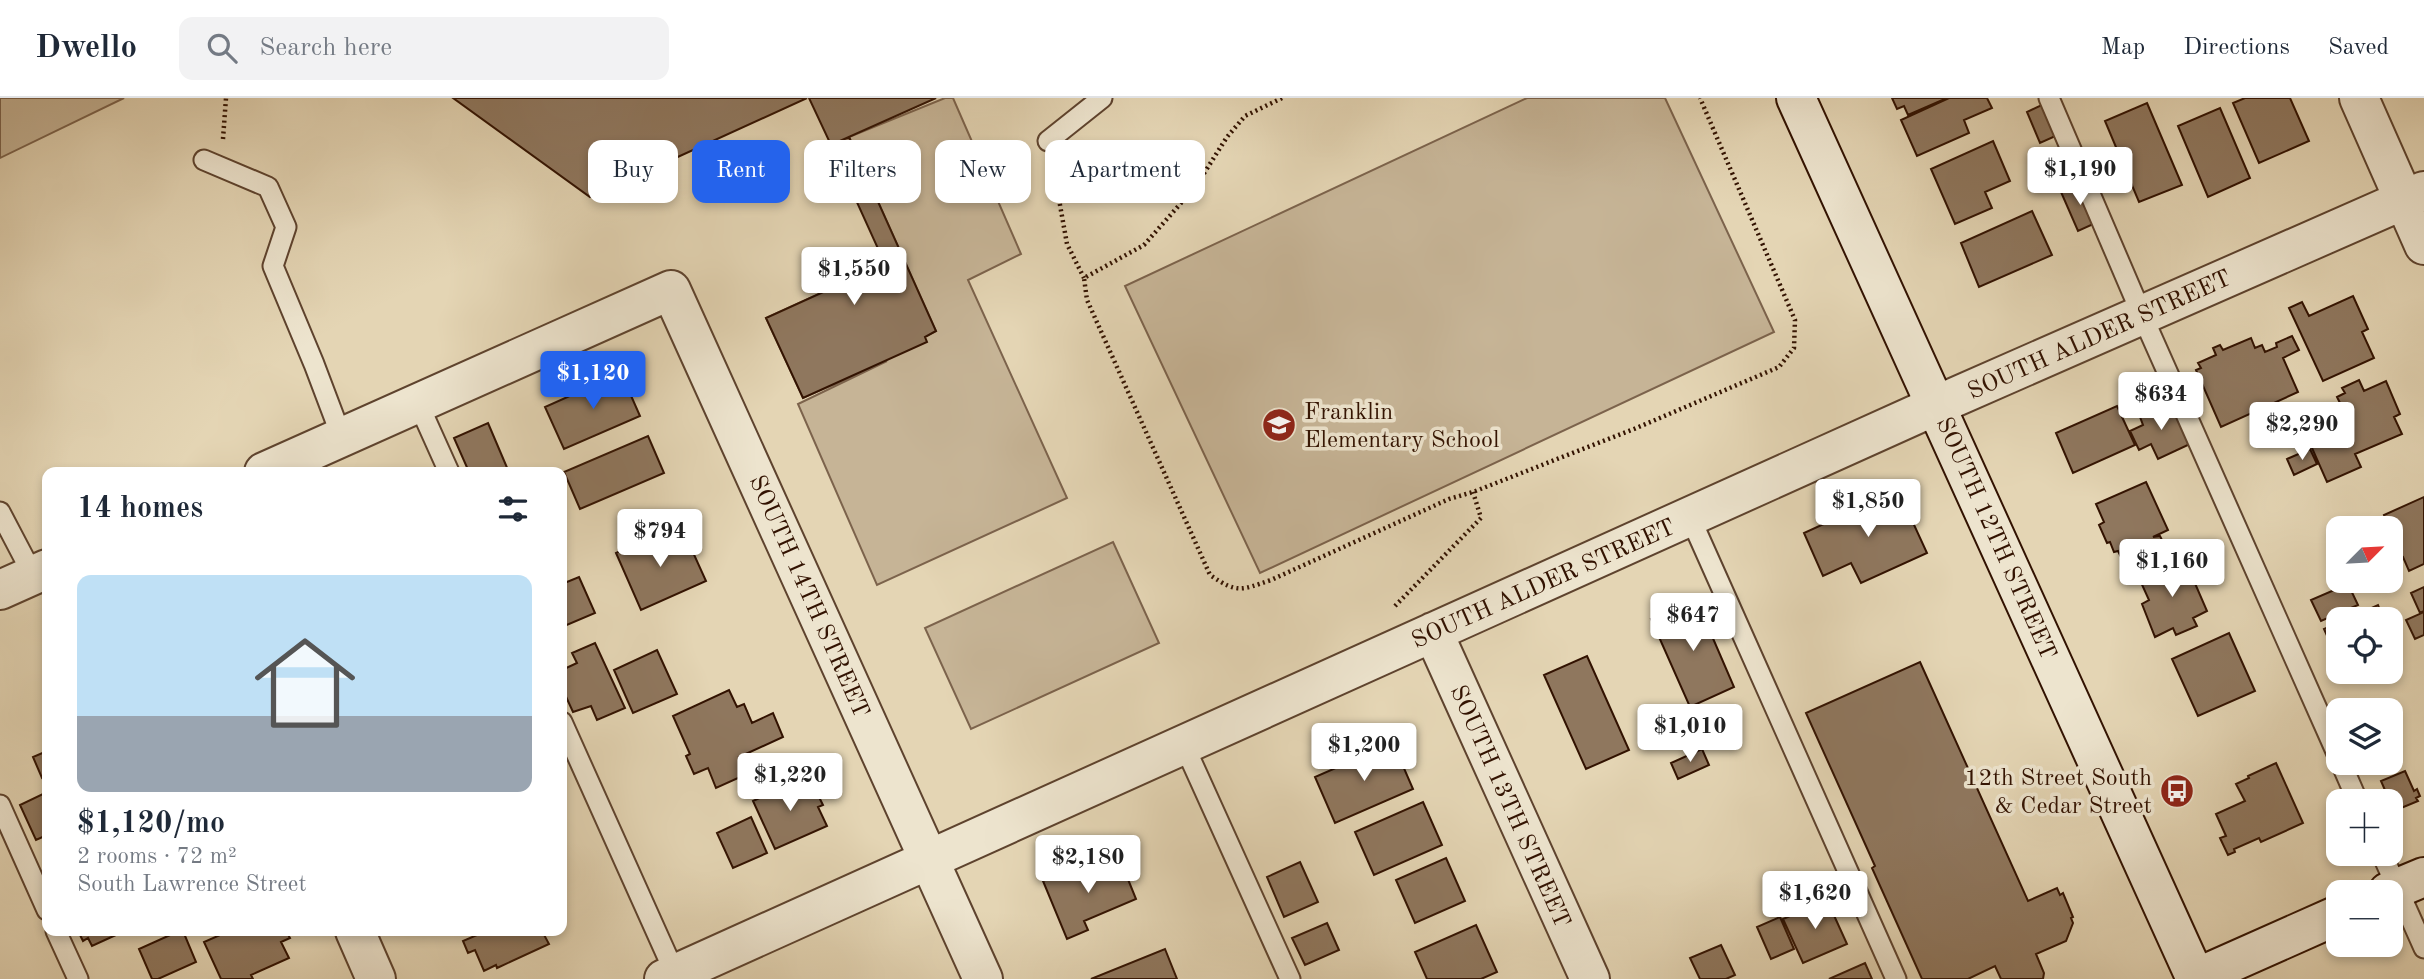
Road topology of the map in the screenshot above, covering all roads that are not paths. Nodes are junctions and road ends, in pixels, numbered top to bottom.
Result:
1 (1102, 98) edge
2 (1796, 98) edge
3 (2049, 98) edge
4 (2359, 98) edge
5 (1049, 140) edge
6 (212, 163) road end
7 (2414, 195) edge
8 (2424, 245) edge
9 (2142, 315) junction
10 (418, 403) junction
11 (1937, 405) junction
12 (342, 438) junction
13 (275, 467) edge
14 (448, 467) edge
15 (0, 512) edge
16 (1690, 517) junction
17 (27, 578) edge
18 (1433, 632) junction
19 (2326, 729) edge
20 (567, 734) edge
21 (1184, 744) junction
22 (0, 805) edge
23 (929, 859) junction
24 (2403, 886) edge
25 (42, 899) edge
26 (2326, 920) edge
27 (59, 936) edge
28 (357, 936) edge
29 (2424, 948) edge
30 (672, 977) edge
31 (78, 979) edge
32 (376, 979) edge
33 (983, 979) edge
34 (1290, 979) edge
35 (1590, 979) edge
36 (1896, 979) edge
37 (2195, 979) edge

1 - 5 lane
2 - 11 street, SOUTH 12TH STREET
3 - 9 lane
4 - 7 street
6 - 12 lane
7 - 8 street
7 - 9 street, SOUTH ALDER STREET
9 - 11 street, SOUTH ALDER STREET
9 - 19 lane
10 - 12 street
10 - 14 lane
10 - 23 street, SOUTH 14TH STREET
11 - 16 street, SOUTH ALDER STREET
11 - 37 street, SOUTH 12TH STREET
12 - 13 street
15 - 17 lane
16 - 18 street, SOUTH ALDER STREET
16 - 36 lane
18 - 21 street, SOUTH ALDER STREET
18 - 35 street, SOUTH 13TH STREET
20 - 30 lane
21 - 23 street, SOUTH ALDER STREET
21 - 34 lane
22 - 25 lane
23 - 30 street, SOUTH ALDER STREET
23 - 33 street, SOUTH 14TH STREET
24 - 29 lane
26 - 37 street
27 - 31 lane
28 - 32 street

